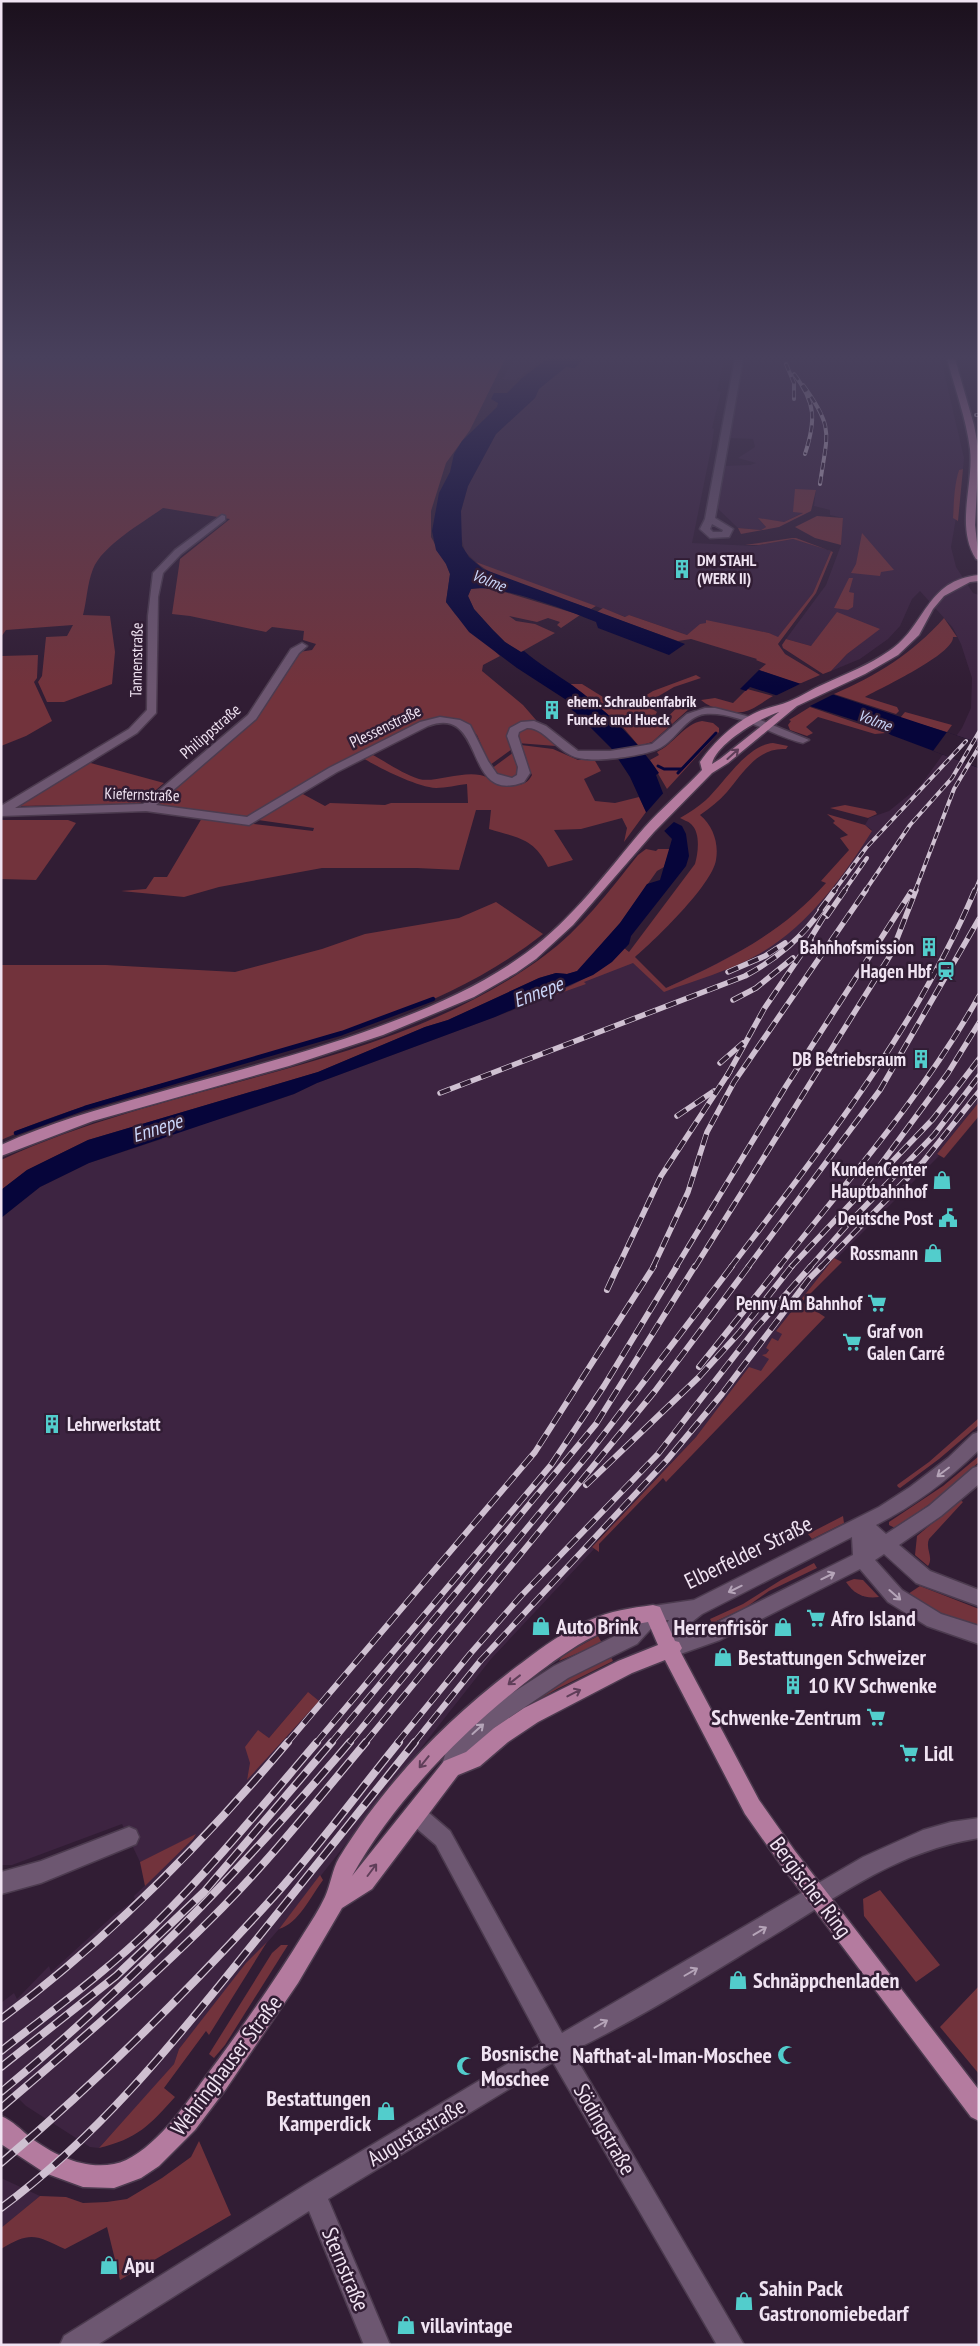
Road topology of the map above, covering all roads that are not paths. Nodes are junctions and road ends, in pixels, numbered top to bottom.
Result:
1 (719, 468) edge
2 (975, 468) edge
3 (222, 518) dead end
4 (710, 519) dead end
5 (976, 535) edge
6 (977, 555) edge
7 (973, 567) edge
8 (968, 579) junction
9 (979, 580) edge
10 (302, 646) dead end
11 (793, 704) junction
12 (744, 724) junction
13 (762, 731) junction
14 (801, 742) dead end
15 (708, 771) junction
16 (276, 804) joint
17 (146, 807) junction
18 (1, 812) edge
19 (1, 1151) edge
20 (979, 1439) edge
21 (979, 1473) edge
22 (861, 1523) junction
23 (887, 1544) junction
24 (862, 1559) junction
25 (979, 1598) edge
26 (696, 1608) junction
27 (653, 1613) junction
28 (979, 1634) edge
29 (672, 1648) junction
30 (451, 1768) junction
31 (415, 1814) junction
32 (979, 1828) edge
33 (129, 1837) dead end
34 (1, 1884) edge
35 (817, 1895) junction
36 (335, 1900) junction
37 (557, 2046) junction
38 (979, 2109) edge
39 (1, 2128) edge
40 (314, 2194) junction
41 (73, 2345) edge
42 (378, 2345) edge
43 (731, 2345) edge

1 - 4 street
2 - 5 main road
3 - 18 street, Tannenstraße
5 - 6 main road
6 - 7 main road
7 - 8 main road
8 - 9 main road
8 - 11 main road
10 - 17 street, Philippstraße
11 - 12 main road
11 - 13 main road
12 - 13 street, Plessenstraße
12 - 15 main road
12 - 16 street, Plessenstraße
13 - 14 street, Plessenstraße
15 -> 13 main road
15 - 19 main road
16 - 17 street, Kiefernstraße
17 - 18 street, Kiefernstraße
20 -> 22 street, Elberfelder Straße
21 - 23 street
22 - 23 street
22 - 24 street
22 -> 26 street, Elberfelder Straße
23 - 24 street
23 - 25 street
24 -> 28 street
29 -> 24 street
26 - 27 street, Elberfelder Straße
26 - 29 street
27 - 29 main road, Bergischer Ring
30 -> 27 street, Wehringhauser Straße
27 -> 36 main road, Wehringhauser Straße
30 -> 29 main road, Wehringhauser Straße
29 - 35 main road, Bergischer Ring
30 - 31 main road, Wehringhauser Straße
36 -> 31 main road, Wehringhauser Straße
31 - 37 street, Södingstraße
32 - 35 street, Augustastraße
33 - 34 street
37 -> 35 street, Augustastraße
35 - 38 main road, Bergischer Ring
36 - 39 main road, Wehringhauser Straße
37 - 40 street, Augustastraße
37 - 43 street, Södingstraße
40 - 41 street, Augustastraße
40 - 42 street, Sternstraße

